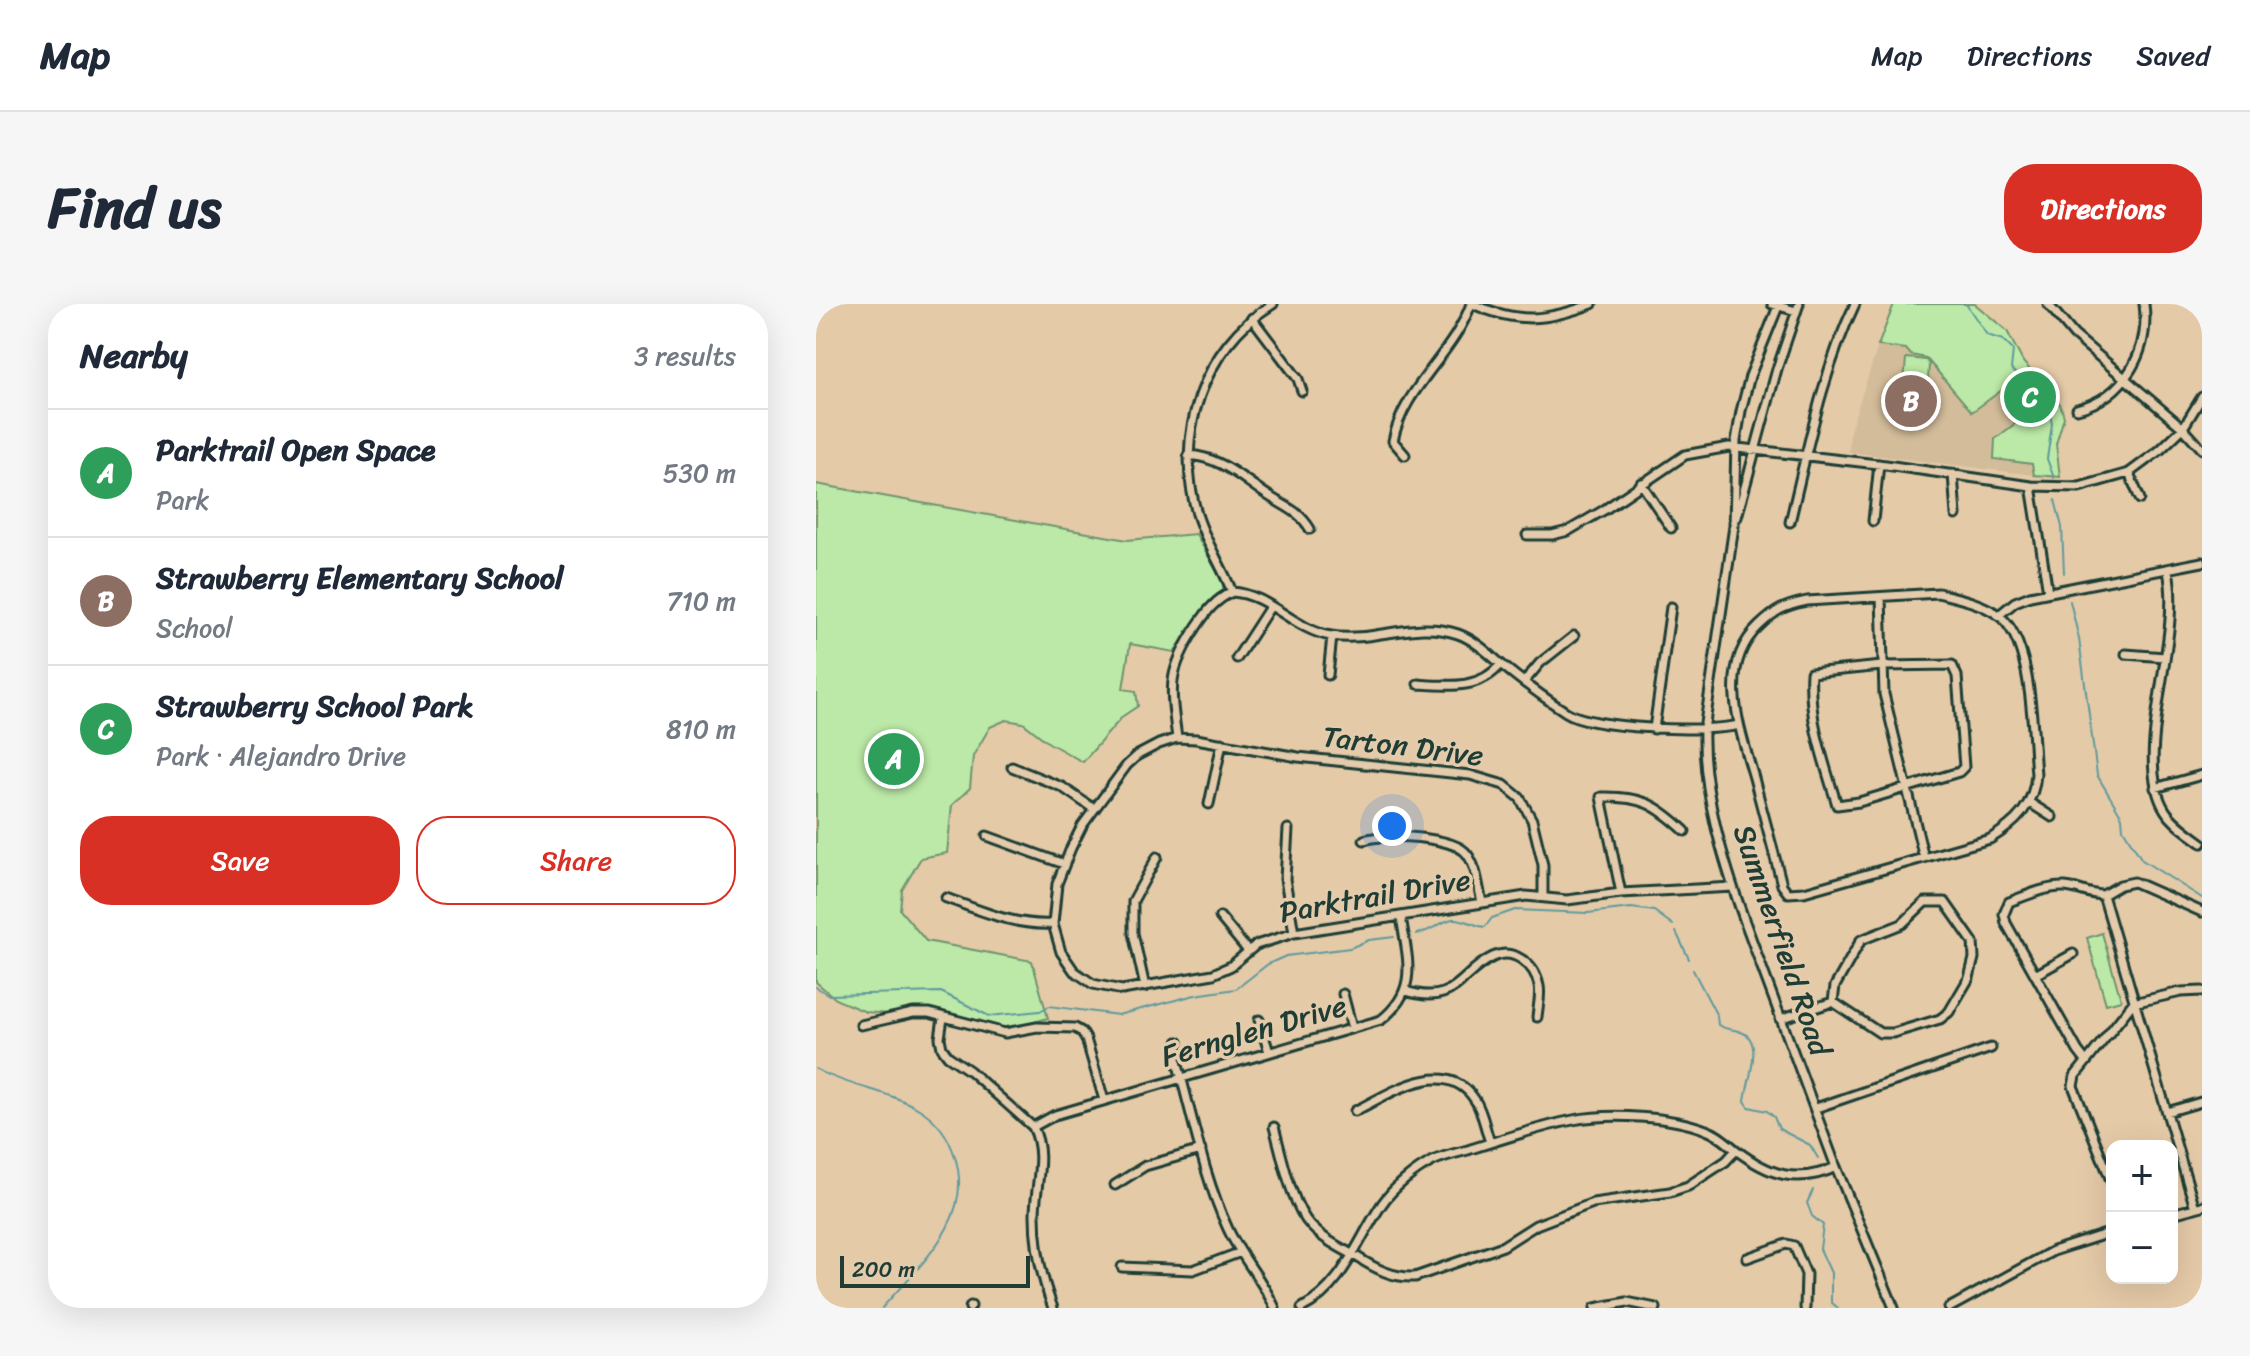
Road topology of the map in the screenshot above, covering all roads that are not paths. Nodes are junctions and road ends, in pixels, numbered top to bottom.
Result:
1 (1273, 304) edge
2 (1472, 304) edge
3 (1592, 304) edge
4 (1855, 304) edge
5 (2048, 304) edge
6 (2144, 304) edge
7 (1776, 305) edge
8 (1798, 307) edge
9 (1252, 318) junction
10 (2125, 379) junction
11 (1302, 391) dead end
12 (2202, 397) edge
13 (2077, 409) dead end
14 (2183, 428) junction
15 (1736, 447) junction
16 (1755, 449) junction
17 (2202, 449) edge
18 (1188, 455) junction
19 (1405, 455) dead end
20 (1806, 456) junction
21 (1879, 464) junction
22 (2129, 473) junction
23 (1953, 474) junction
24 (1641, 483) junction
25 (2031, 486) junction
26 (2140, 499) dead end
27 (1956, 515) dead end
28 (1873, 521) dead end
29 (1790, 522) dead end
30 (1734, 526) junction
31 (1671, 528) dead end
32 (1310, 529) dead end
33 (1527, 535) dead end
34 (2202, 562) edge
35 (2168, 571) junction
36 (1232, 592) junction
37 (2048, 592) junction
38 (1881, 597) junction
39 (1270, 607) junction
40 (1671, 607) dead end
41 (1999, 615) junction
42 (1332, 636) junction
43 (1574, 636) dead end
44 (2126, 654) dead end
45 (2165, 657) junction
46 (1237, 658) dead end
47 (1501, 664) junction
48 (1882, 666) junction
49 (1328, 675) dead end
50 (1524, 682) junction
51 (1418, 684) dead end
52 (1739, 725) junction
53 (1654, 729) junction
54 (1704, 730) junction
55 (1177, 738) junction
56 (1222, 743) junction
57 (1012, 767) dead end
58 (2202, 775) edge
59 (1906, 788) junction
60 (2155, 788) junction
61 (2030, 803) junction
62 (1209, 804) dead end
63 (1094, 809) junction
64 (2052, 817) dead end
65 (1288, 829) dead end
66 (1685, 831) dead end
67 (987, 836) dead end
68 (1364, 840) dead end
69 (2202, 843) edge
70 (1157, 857) dead end
71 (1924, 858) junction
72 (1064, 864) junction
73 (1733, 887) junction
74 (1621, 893) junction
75 (2103, 895) junction
76 (1543, 896) junction
77 (946, 898) dead end
78 (1482, 902) junction
79 (2202, 912) edge
80 (1401, 916) junction
81 (1220, 917) dead end
82 (1053, 924) junction
83 (1294, 933) junction
84 (1248, 951) junction
85 (2073, 954) dead end
86 (2035, 975) junction
87 (1145, 987) junction
88 (1406, 991) junction
89 (2202, 991) edge
90 (1343, 994) dead end
91 (1833, 1002) junction
92 (2133, 1003) junction
93 (1537, 1017) dead end
94 (943, 1018) junction
95 (1780, 1019) junction
96 (1259, 1020) dead end
97 (861, 1025) dead end
98 (1352, 1028) junction
99 (1178, 1042) dead end
100 (1991, 1048) dead end
101 (1269, 1052) junction
102 (2085, 1060) junction
103 (1181, 1077) junction
104 (1104, 1100) junction
105 (2201, 1102) edge
106 (1816, 1108) junction
107 (1355, 1111) dead end
108 (2167, 1112) junction
109 (1033, 1127) junction
110 (1274, 1127) dead end
111 (1490, 1142) junction
112 (1201, 1150) junction
113 (1736, 1150) junction
114 (1836, 1167) junction
115 (2106, 1168) edge
116 (1115, 1185) dead end
117 (2198, 1207) edge
118 (2178, 1212) edge
119 (2106, 1234) edge
120 (1241, 1252) junction
121 (1352, 1255) junction
122 (1747, 1258) dead end
123 (1122, 1267) dead end
124 (1053, 1308) edge
125 (1275, 1308) edge
126 (1302, 1308) edge
127 (1595, 1308) edge
128 (1656, 1308) edge
129 (1805, 1308) edge
130 (1894, 1308) edge
131 (1949, 1308) edge

1 - 9 street
2 - 3 street
2 - 19 street
4 - 20 street
5 - 10 street
6 - 10 street
7 - 8 street
7 - 15 street, Summerfield Road
8 - 16 street, Summerfield Road
9 - 11 street
9 - 18 street
10 - 13 street
10 - 14 street
12 - 14 street
14 - 17 street
14 - 22 street
15 - 16 street
15 - 24 street
15 - 30 street, Summerfield Road
16 - 20 street
16 - 30 street, Summerfield Road
18 - 32 street
18 - 36 street
20 - 21 street
20 - 29 street
21 - 23 street
21 - 28 street
22 - 25 street
22 - 26 street
23 - 25 street
23 - 27 street
24 - 31 street
24 - 33 street
25 - 37 street
30 - 54 street, Summerfield Road
34 - 35 street
35 - 37 street
35 - 45 street
36 - 39 street
36 - 55 street
37 - 41 street
38 - 41 street
38 - 48 street
38 - 52 street
39 - 42 street
39 - 46 street
40 - 53 street
41 - 61 street
42 - 47 street
42 - 49 street
43 - 50 street
44 - 45 street
45 - 60 street
47 - 50 street
47 - 51 street
48 - 59 street
48 - 59 street
48 - 59 street
50 - 53 street
52 - 54 street
52 - 71 street
53 - 54 street
54 - 73 street, Summerfield Road
55 - 56 street, Tarton Drive
55 - 63 street, Parktrail Drive
56 - 62 street
56 - 76 street, Tarton Drive
57 - 63 street
58 - 60 street
59 - 71 street
60 - 69 street
61 - 64 street
61 - 71 street
63 - 72 street, Parktrail Drive
65 - 83 street
66 - 74 street
67 - 72 street
68 - 78 street
70 - 87 street
72 - 82 street, Parktrail Drive
73 - 74 street, Parktrail Drive
73 - 95 street, Summerfield Road
74 - 76 street, Parktrail Drive
75 - 79 street
75 - 86 street
75 - 92 street
76 - 78 street, Parktrail Drive
77 - 82 street
78 - 80 street, Parktrail Drive
80 - 83 street, Parktrail Drive
80 - 88 street
81 - 84 street
82 - 87 street, Parktrail Drive
83 - 84 street, Parktrail Drive
84 - 87 street, Parktrail Drive
85 - 86 street
86 - 102 street
88 - 93 street
88 - 98 street, Fernglen Drive
89 - 92 street
90 - 98 street
91 - 91 street
91 - 95 street
92 - 102 street
92 - 108 street
94 - 97 street
94 - 104 street
94 - 109 street
95 - 106 street, Summerfield Road
96 - 101 street
98 - 101 street, Fernglen Drive
99 - 103 street
100 - 106 street
101 - 103 street, Fernglen Drive
102 - 115 street
103 - 104 street, Fernglen Drive
103 - 112 street
104 - 109 street, Fernglen Drive
105 - 108 street
106 - 114 street, Summerfield Road
107 - 111 street
108 - 117 street
109 - 124 street
110 - 121 street
111 - 113 street
111 - 121 street
112 - 116 street
112 - 120 street
113 - 114 street
113 - 121 street
114 - 130 street, Summerfield Road
117 - 118 street
119 - 131 street
120 - 123 street
120 - 125 street
121 - 126 street
122 - 129 street
127 - 128 street

